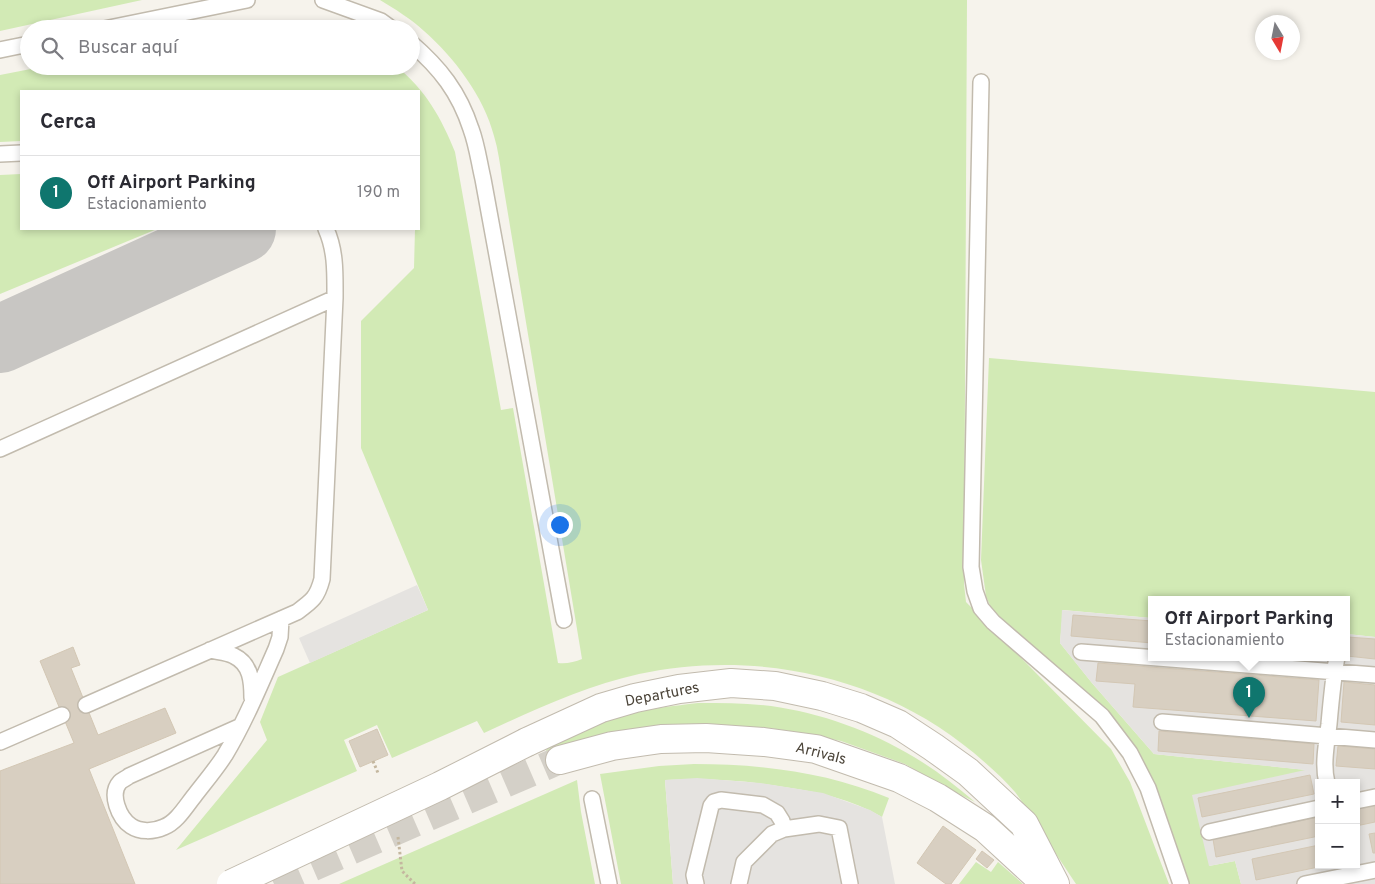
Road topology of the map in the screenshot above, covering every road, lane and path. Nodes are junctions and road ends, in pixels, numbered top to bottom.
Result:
1 (247, 0) edge
2 (323, 0) edge
3 (148, 20) edge
4 (378, 20) edge
5 (20, 46) edge
6 (0, 50) edge
7 (420, 51) edge
8 (981, 82) dead end
9 (20, 153) edge
10 (0, 154) edge
11 (326, 230) edge
12 (335, 298) junction
13 (0, 449) edge
14 (281, 619) junction
15 (564, 620) dead end
16 (210, 650) junction
17 (1082, 652) dead end
18 (1148, 655) edge
19 (1272, 661) edge
20 (1336, 664) edge
21 (1375, 675) edge
22 (252, 702) junction
23 (86, 705) dead end
24 (62, 715) dead end
25 (1162, 722) dead end
26 (241, 726) junction
27 (1327, 736) junction
28 (1375, 740) edge
29 (0, 742) edge
30 (560, 760) tunnel mouth
31 (373, 761) dead end
32 (378, 773) dead end
33 (1326, 779) edge
34 (1375, 797) edge
35 (592, 799) dead end
36 (1360, 800) edge
37 (1315, 809) edge
38 (784, 829) junction
39 (1209, 832) dead end
40 (398, 837) dead end
41 (1375, 870) edge
42 (1354, 875) edge
43 (231, 884) edge
44 (415, 884) edge
45 (609, 884) edge
46 (696, 884) edge
47 (739, 884) edge
48 (850, 884) edge
49 (1046, 884) edge
50 (1055, 884) edge
51 (1181, 884) edge
52 (1305, 884) edge

1 - 3 lane
2 - 4 lane
5 - 6 lane
7 - 15 lane
8 - 51 lane
9 - 10 lane
11 - 12 lane
12 - 13 lane
12 - 14 lane
14 - 16 lane
14 - 22 lane
16 - 22 lane
16 - 23 lane
17 - 18 lane
19 - 20 lane
20 - 21 lane
20 - 27 lane
22 - 26 lane
24 - 29 lane
25 - 27 lane
26 - 26 lane
27 - 28 lane
27 - 33 lane
30 - 49 street, Arrivals
31 - 32 path
34 - 36 lane
35 - 45 lane
37 - 39 lane
38 - 46 lane
38 - 47 lane
38 - 48 lane
40 - 44 path
41 - 42 lane
42 - 52 lane
43 - 50 street, Departures, bridge

